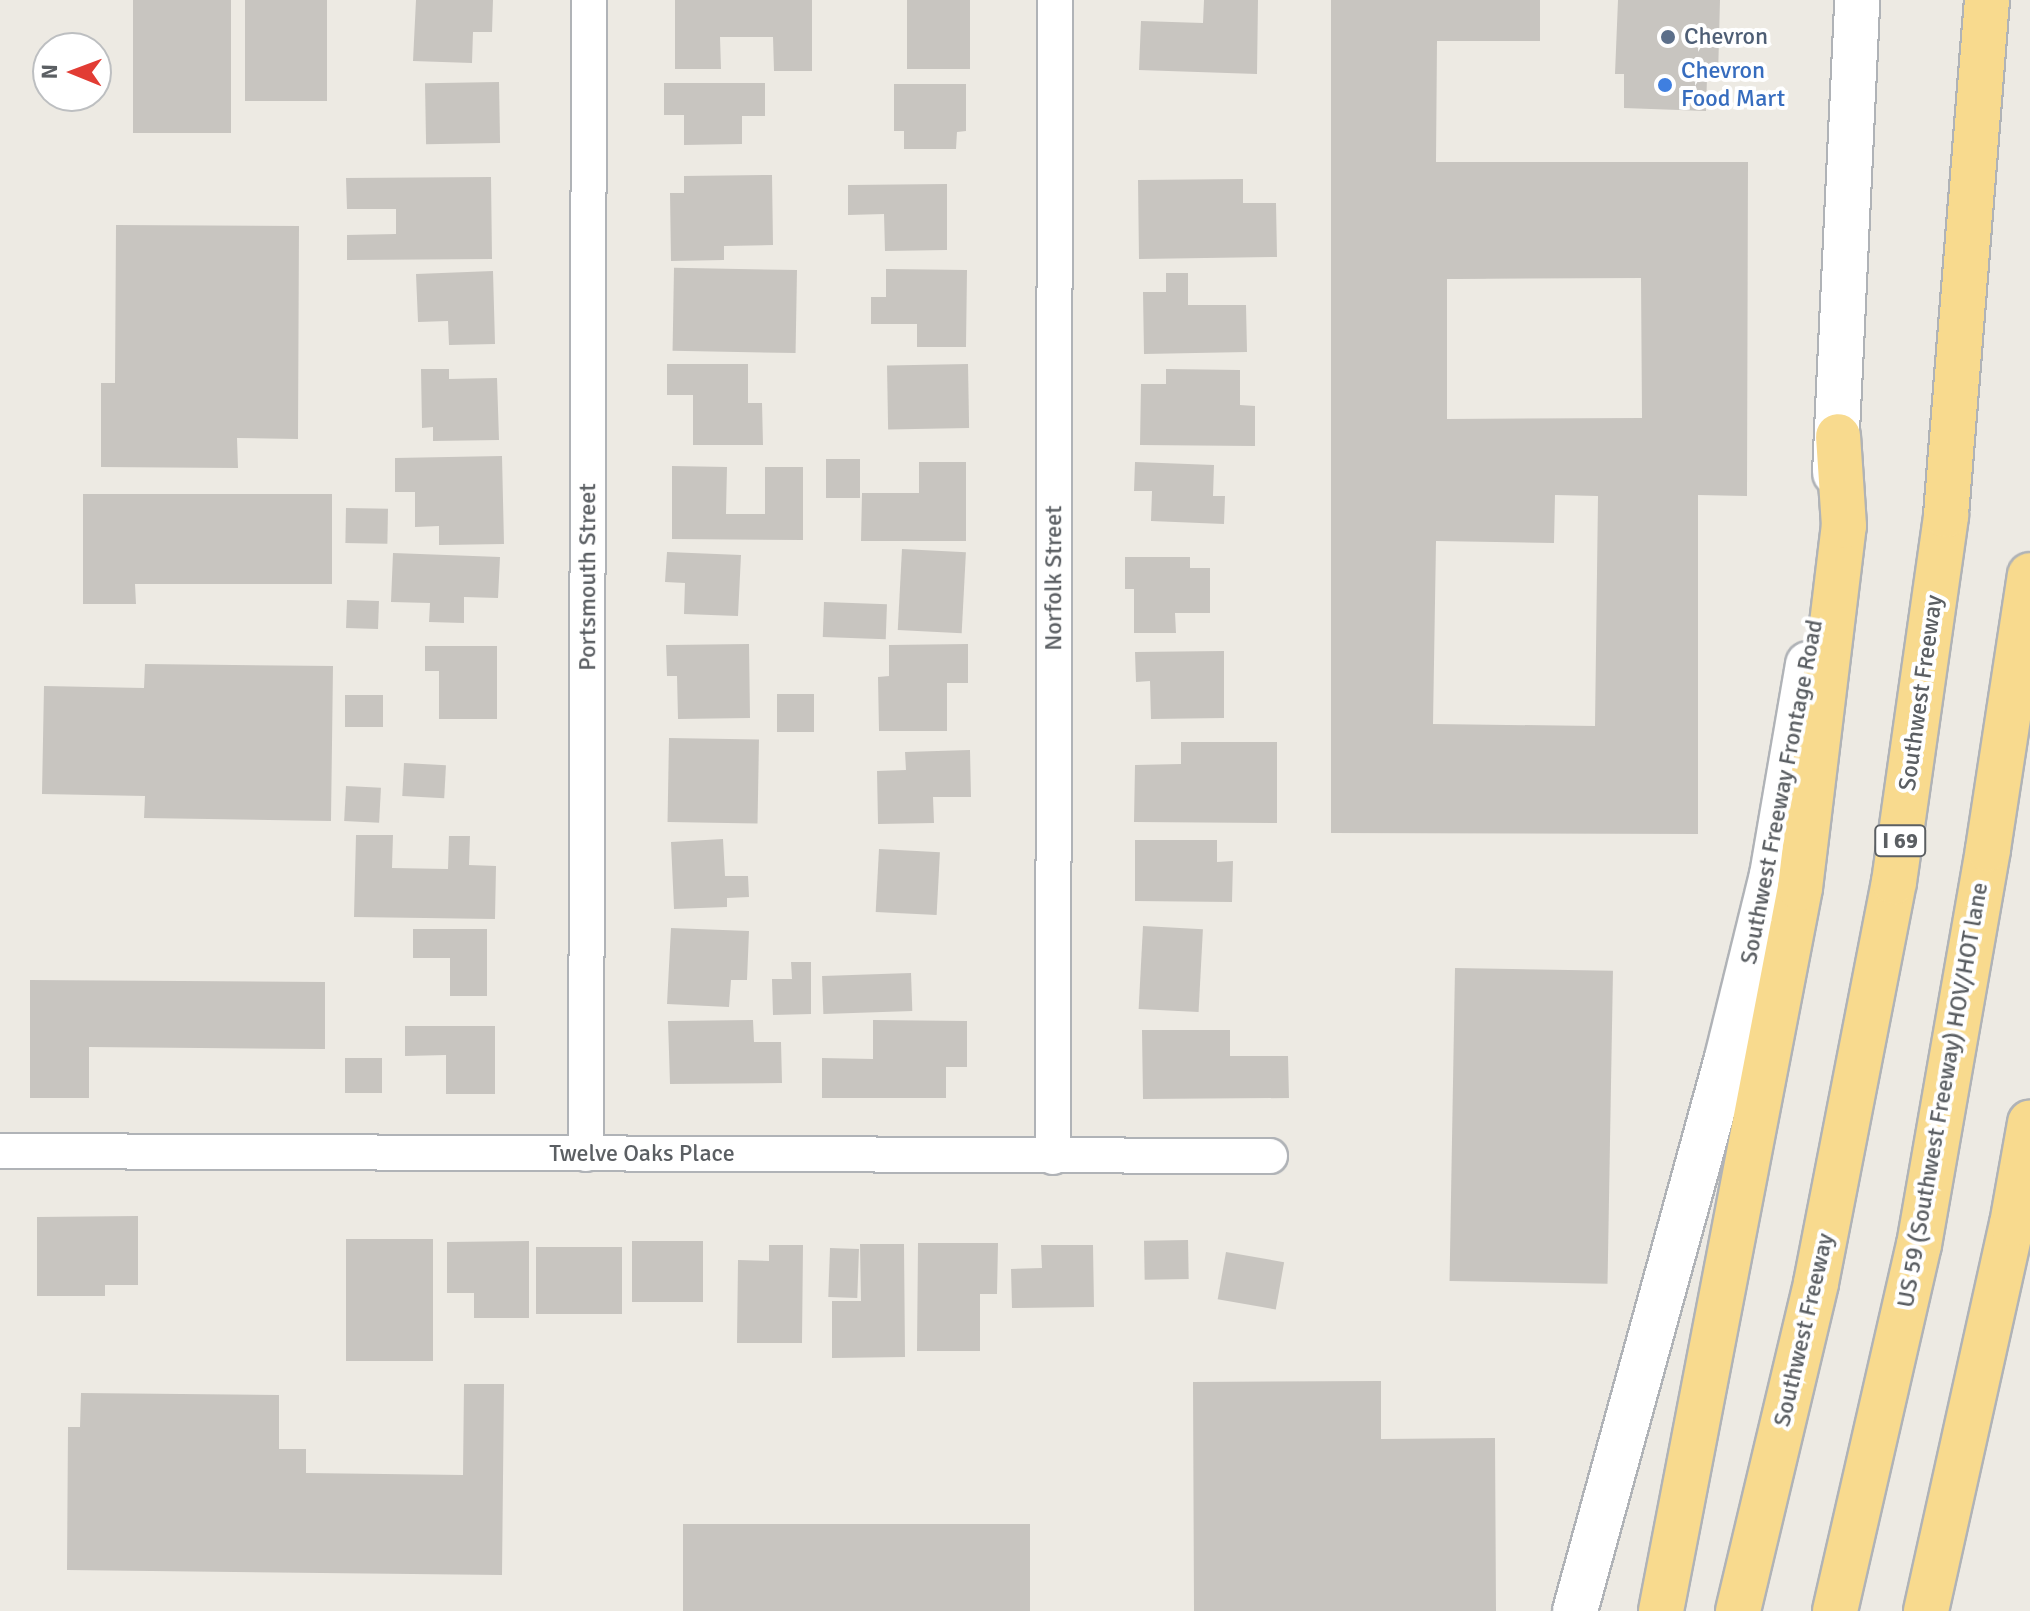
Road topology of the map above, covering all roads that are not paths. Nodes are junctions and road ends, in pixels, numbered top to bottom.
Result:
1 (589, 0) edge
2 (1055, 0) edge
3 (1987, 0) edge
4 (1854, 17) edge
5 (1838, 436) junction
6 (2030, 575) edge
7 (2030, 1123) edge
8 (7, 1152) edge
9 (586, 1154) junction
10 (1270, 1156) dead end
11 (1053, 1157) junction
12 (1575, 1611) edge
13 (1661, 1611) edge
14 (1738, 1611) edge
15 (1835, 1611) edge
16 (1926, 1611) edge

1 - 9 street, Portsmouth Street
2 - 11 street, Norfolk Street
3 - 14 highway, Southwest Freeway / I 69
4 - 5 main road, Southwest Freeway Frontage Road
5 - 12 main road, Southwest Freeway Frontage Road
5 - 13 highway
6 - 15 highway, US 59 (Southwest Freeway) HOV/HOT lane
7 - 16 highway
8 - 9 street, Twelve Oaks Place
9 - 11 street, Twelve Oaks Place
10 - 11 street, Twelve Oaks Place

